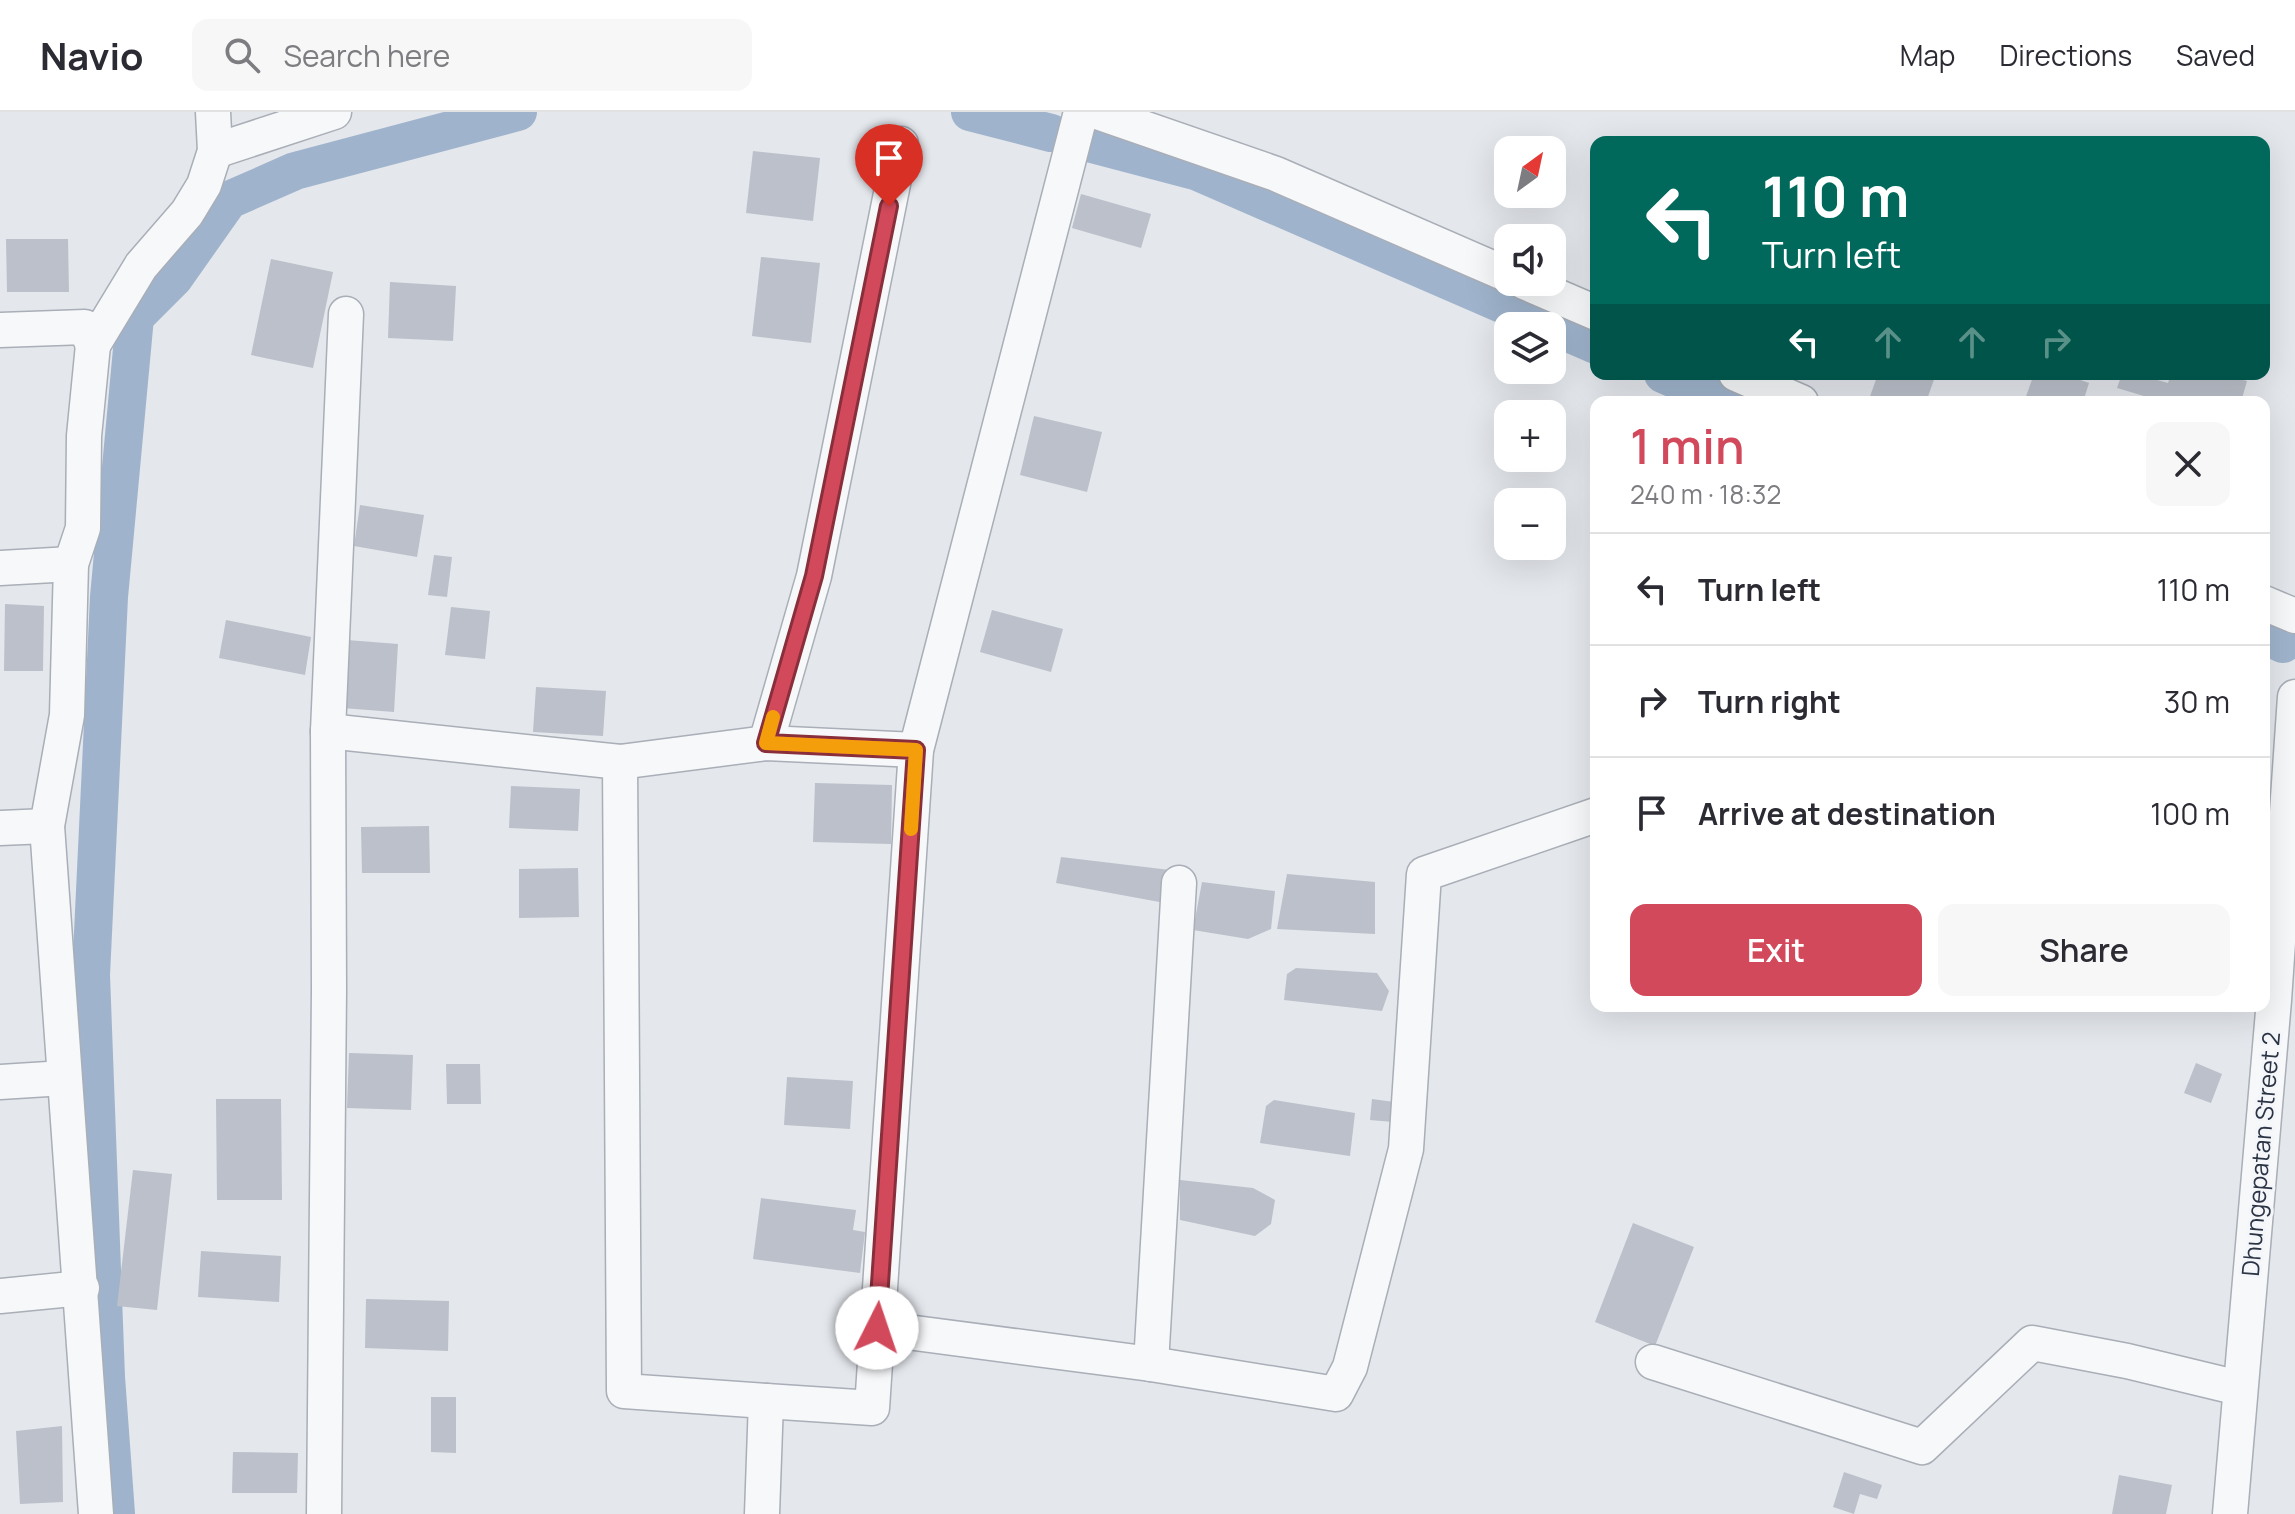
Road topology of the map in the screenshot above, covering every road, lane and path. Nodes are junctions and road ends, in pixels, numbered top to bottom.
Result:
1 (213, 112) edge
2 (334, 112) edge
3 (1081, 112) edge
4 (1097, 112) edge
5 (901, 144) dead end
6 (215, 151) junction
7 (1494, 269) edge
8 (1557, 296) edge
9 (1590, 310) edge
10 (346, 314) dead end
11 (0, 330) edge
12 (93, 345) junction
13 (1750, 380) edge
14 (1787, 396) edge
15 (71, 564) junction
16 (0, 568) edge
17 (2270, 606) edge
18 (2295, 616) edge
19 (2295, 697) edge
20 (328, 731) junction
21 (766, 743) junction
22 (916, 750) junction
23 (620, 762) junction
24 (1590, 817) edge
25 (47, 826) junction
26 (0, 828) edge
27 (1179, 883) dead end
28 (2270, 986) edge
29 (2268, 1012) edge
30 (64, 1078) junction
31 (0, 1082) edge
32 (82, 1288) junction
33 (0, 1296) edge
34 (877, 1328) junction
35 (1653, 1362) dead end
36 (1151, 1364) junction
37 (2239, 1388) junction
38 (766, 1401) junction
39 (96, 1514) edge
40 (324, 1514) edge
41 (762, 1514) edge
42 (2230, 1514) edge

1 - 6 street
2 - 6 street
3 - 22 street
4 - 7 street
5 - 21 street
6 - 12 street
8 - 9 street
10 - 20 street
11 - 12 street
12 - 15 street
13 - 14 street
15 - 16 street
15 - 25 street
17 - 18 street
19 - 28 street, Dhungepatan Street 2
20 - 23 street
20 - 40 street
21 - 22 street
21 - 23 street
22 - 34 street
23 - 38 street
24 - 36 street
25 - 26 street
25 - 30 street
27 - 36 street
29 - 37 street, Dhungepatan Street 2
30 - 31 street
30 - 32 street
32 - 33 street
32 - 39 street
34 - 36 street
34 - 38 street
35 - 37 street
37 - 42 street, Dhungepatan Street 2
38 - 41 street

